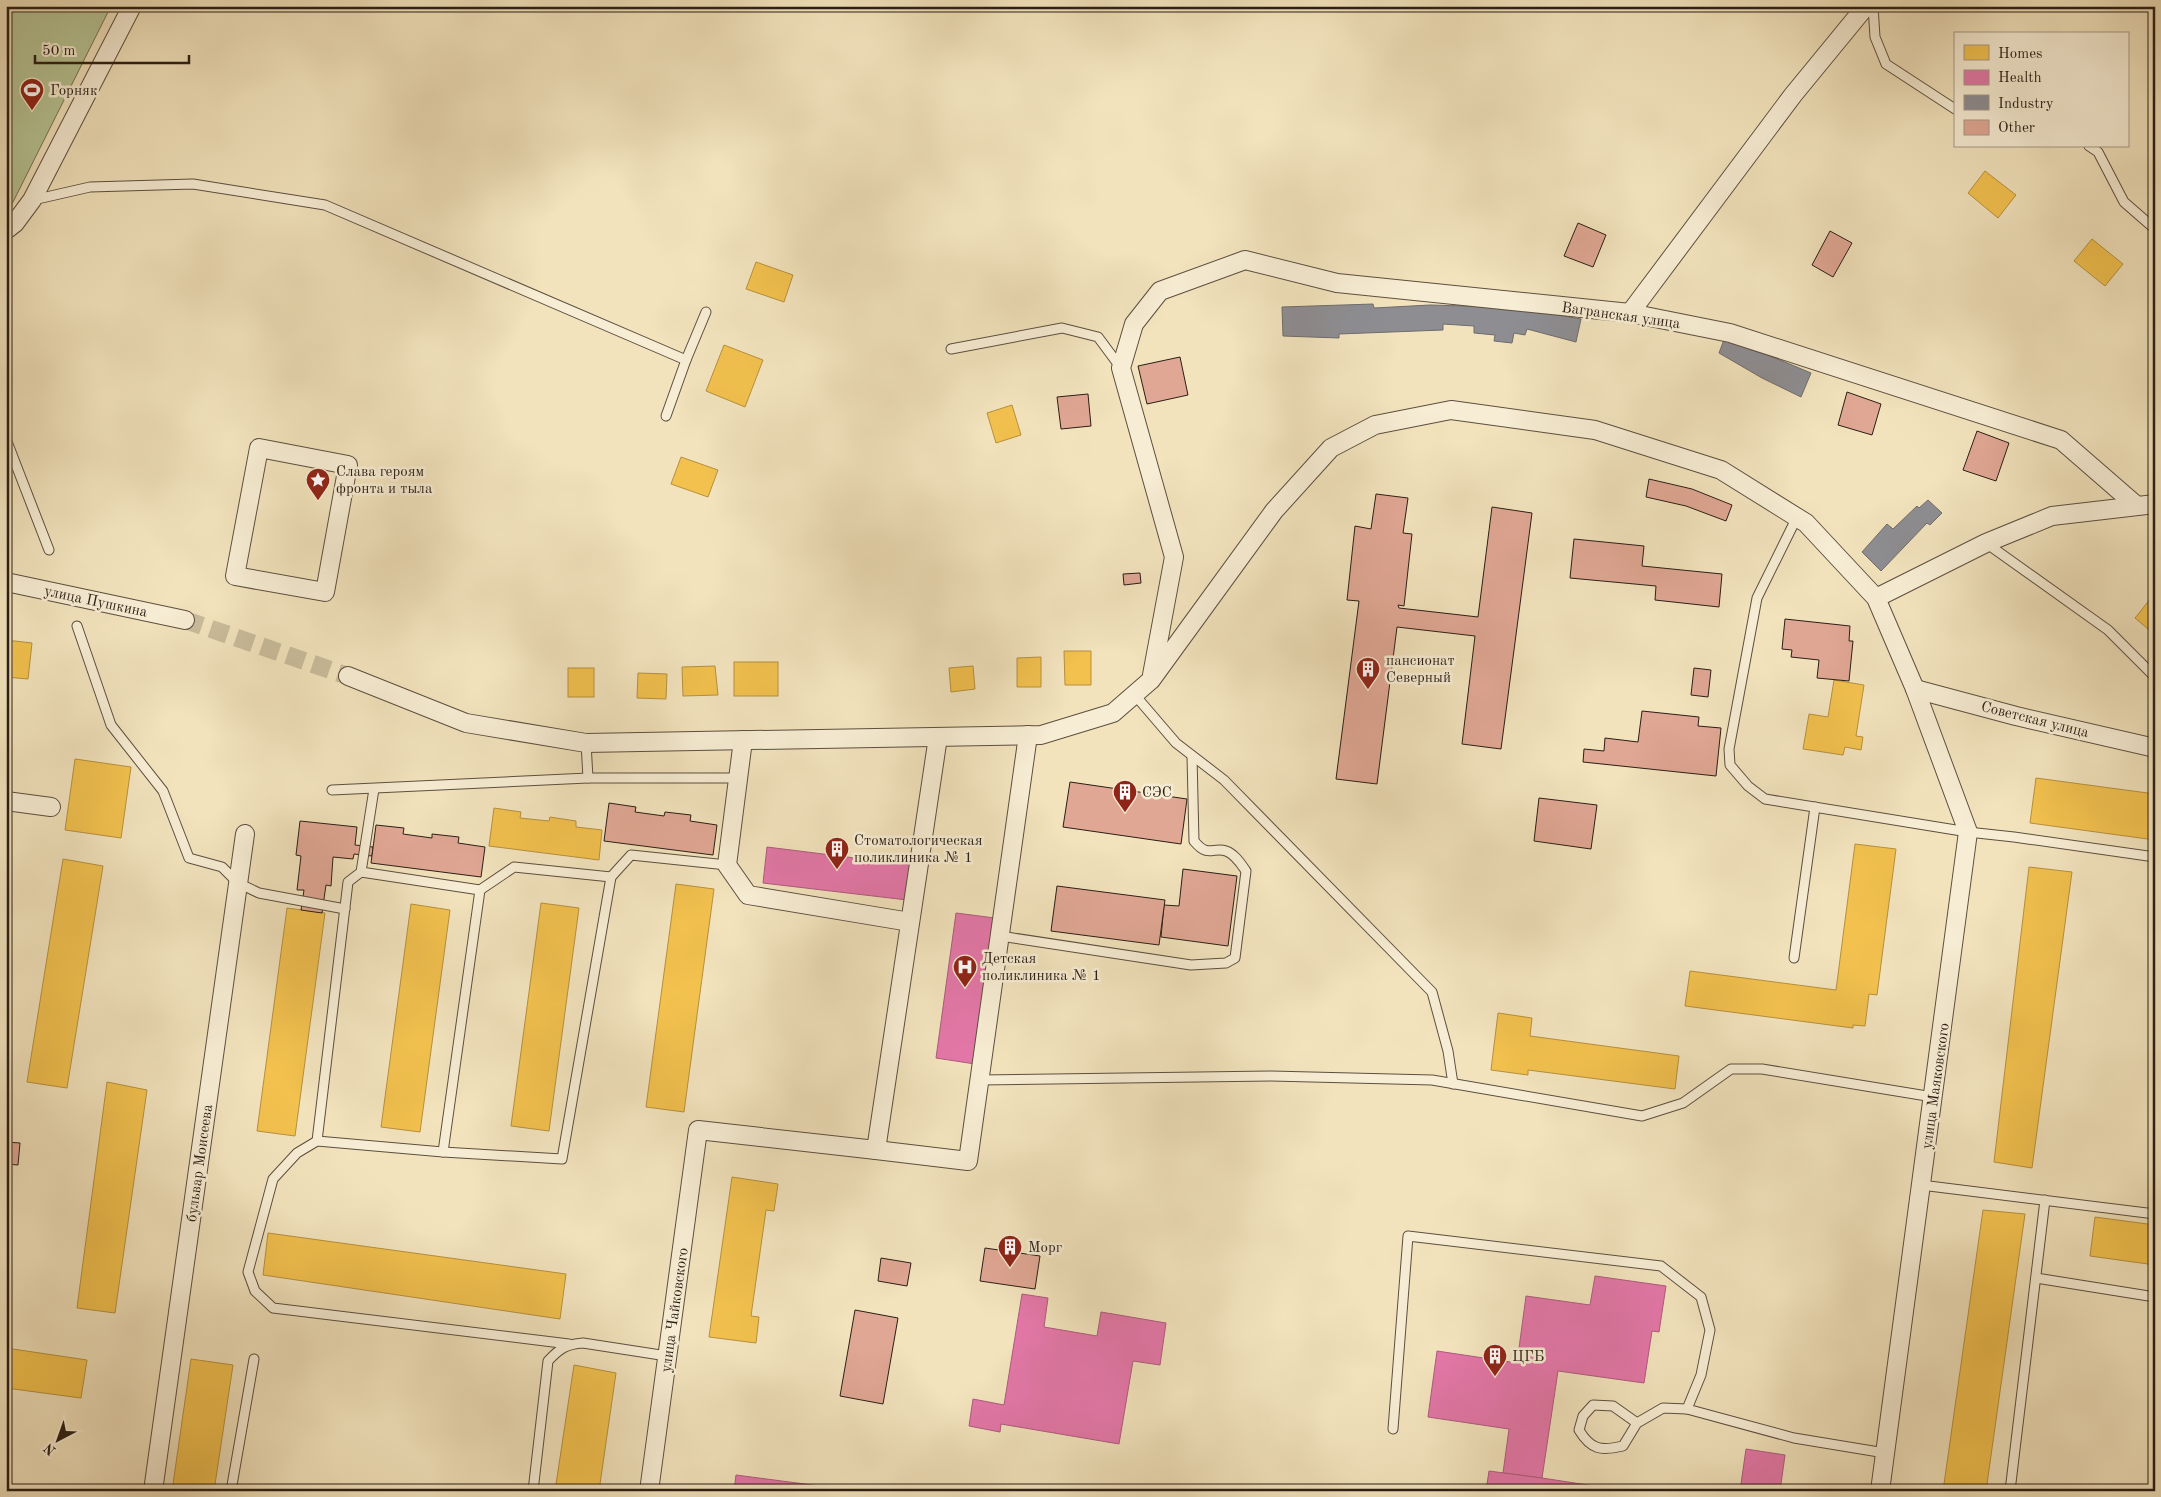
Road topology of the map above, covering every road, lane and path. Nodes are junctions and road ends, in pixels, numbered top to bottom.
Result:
1 (132, 6) edge
2 (1866, 6) edge
3 (1873, 6) edge
4 (1954, 108) edge
5 (2092, 148) edge
6 (32, 200) junction
7 (6, 230) edge
8 (2155, 230) edge
9 (706, 312) dead end
10 (1630, 313) junction
11 (951, 349) dead end
12 (686, 360) junction
13 (1121, 368) junction
14 (666, 416) dead end
15 (6, 439) edge
16 (2155, 504) edge
17 (2137, 506) junction
18 (1797, 517) junction
19 (1986, 543) junction
20 (49, 550) dead end
21 (236, 576) joint
22 (6, 582) edge
23 (1876, 598) junction
24 (185, 620) tunnel mouth
25 (77, 626) dead end
26 (348, 676) tunnel mouth
27 (2155, 677) edge
28 (1151, 680) junction
29 (1915, 689) junction
30 (1134, 694) junction
31 (1028, 735) junction
32 (938, 737) junction
33 (743, 740) junction
34 (586, 743) junction
35 (2155, 748) edge
36 (1192, 756) junction
37 (588, 778) junction
38 (738, 778) junction
39 (374, 789) junction
40 (332, 790) dead end
41 (6, 801) edge
42 (51, 807) dead end
43 (1815, 807) junction
44 (1968, 832) junction
45 (245, 834) dead end
46 (2155, 857) edge
47 (727, 865) junction
48 (361, 872) junction
49 (611, 877) junction
50 (238, 884) junction
51 (480, 890) junction
52 (345, 908) junction
53 (910, 922) junction
54 (1000, 936) junction
55 (1794, 958) dead end
56 (980, 1080) junction
57 (1453, 1084) junction
58 (1933, 1097) junction
59 (317, 1141) junction
60 (876, 1150) junction
61 (443, 1152) junction
62 (1921, 1184) junction
63 (2045, 1200) junction
64 (2155, 1214) edge
65 (2036, 1278) junction
66 (2155, 1297) edge
67 (569, 1344) junction
68 (667, 1356) junction
69 (254, 1359) dead end
70 (1687, 1410) junction
71 (1637, 1423) junction
72 (1393, 1429) dead end
73 (1885, 1453) junction
74 (153, 1491) edge
75 (231, 1491) edge
76 (533, 1491) edge
77 (649, 1491) edge
78 (1880, 1491) edge
79 (2010, 1491) edge

1 - 6 street
2 - 10 street
3 - 4 lane
5 - 8 lane
6 - 7 street
6 - 12 lane
9 - 12 lane
10 - 13 street, Вагранская улица
10 - 17 street, Вагранская улица
11 - 13 lane
12 - 14 lane
13 - 28 street
15 - 20 lane
16 - 17 street
17 - 19 street
18 - 23 street, улица Маяковского
18 - 28 street, улица Маяковского
18 - 43 lane
19 - 23 street
19 - 27 lane
21 - 21 street
22 - 24 street, улица Пушкина
23 - 29 street, улица Маяковского
25 - 50 lane
26 - 34 street, улица Маяковского
28 - 30 street, улица Маяковского
29 - 35 street, Советская улица
29 - 44 street, улица Маяковского
30 - 31 street, улица Маяковского
30 - 36 lane
31 - 32 street, улица Маяковского
31 - 54 street
32 - 33 street, улица Маяковского
32 - 53 street
33 - 34 street, улица Маяковского
33 - 38 street
34 - 37 lane
36 - 54 lane
36 - 57 lane
37 - 38 lane
37 - 39 lane
38 - 47 street
39 - 40 lane
39 - 48 lane
41 - 42 street
43 - 44 lane
43 - 55 lane
44 - 46 lane
44 - 58 street, улица Маяковского
45 - 50 street, бульвар Моисеева
47 - 49 lane
47 - 53 street
48 - 51 lane
48 - 52 lane
49 - 51 lane
49 - 61 lane
50 - 52 lane
50 - 74 street, бульвар Моисеева
51 - 61 lane
52 - 59 lane
53 - 60 street
54 - 56 street
56 - 57 lane
56 - 60 street
57 - 58 lane
58 - 62 street, улица Маяковского
59 - 61 lane
59 - 67 lane
60 - 68 street, улица Чайковского
62 - 63 lane
62 - 73 street, улица Маяковского
63 - 64 lane
63 - 65 lane
65 - 66 lane
65 - 79 lane
67 - 68 lane
67 - 76 lane
68 - 77 street, улица Чайковского
69 - 75 lane
70 - 71 lane
70 - 72 lane
70 - 73 lane
71 - 71 lane
73 - 78 street, улица Маяковского

